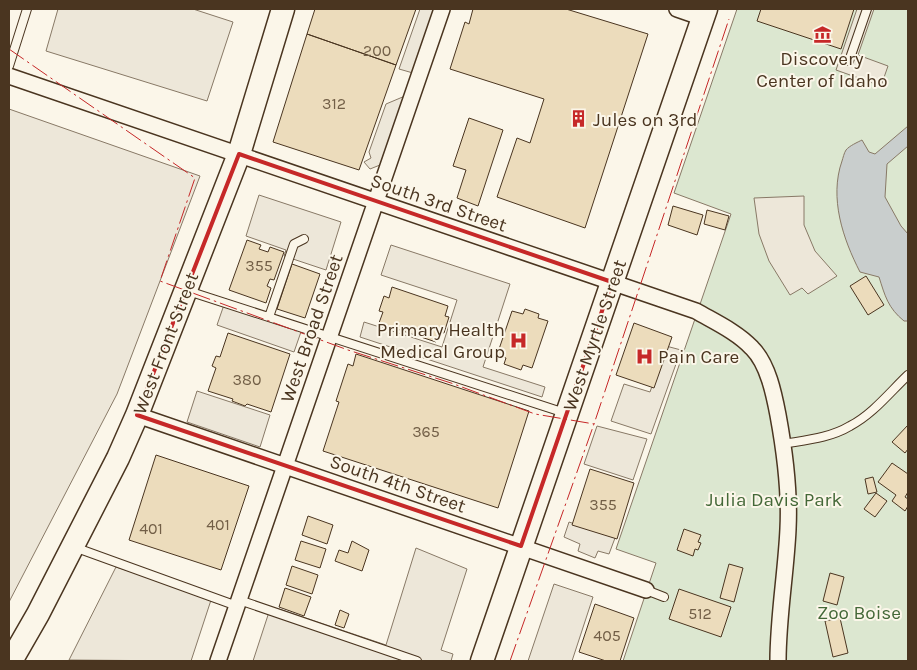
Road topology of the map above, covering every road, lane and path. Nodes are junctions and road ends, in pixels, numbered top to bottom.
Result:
1 (27, 9) edge
2 (284, 9) edge
3 (442, 9) edge
4 (677, 9) edge
5 (867, 9) edge
6 (704, 13) edge
7 (849, 61) dead end
8 (9, 66) edge
9 (9, 76) edge
10 (239, 154) junction
11 (376, 201) junction
12 (304, 239) dead end
13 (612, 282) junction
14 (186, 290) junction
15 (269, 317) junction
16 (329, 337) junction
17 (908, 375) edge
18 (567, 413) junction
19 (137, 415) junction
20 (783, 444) junction
21 (285, 465) junction
22 (73, 546) junction
23 (521, 546) junction
24 (646, 590) joint
25 (664, 597) dead end
26 (238, 603) junction
27 (11, 661) edge
28 (218, 661) edge
29 (418, 661) edge
30 (482, 661) edge
31 (778, 661) edge

1 - 8 lane
2 - 10 main road, West Front Street
3 - 11 street, West Broad Street
4 - 6 street
5 - 7 lane
6 - 13 main road, West Myrtle Street
9 - 10 street, South 3rd Street
10 - 11 street, South 3rd Street
10 - 14 main road, West Front Street
11 - 13 street, South 3rd Street
11 - 16 street, West Broad Street
12 - 15 lane
13 - 18 main road, West Myrtle Street
13 - 20 street, South 3rd Street
14 - 15 lane
14 - 19 main road, West Front Street
15 - 16 lane
16 - 18 lane
16 - 21 street, West Broad Street
17 - 20 lane
18 - 23 main road, West Myrtle Street
19 - 21 street, South 4th Street
19 - 22 main road, West Front Street
20 - 31 street, South 3rd Street
21 - 23 street, South 4th Street
21 - 26 street, West Broad Street
22 - 26 lane
22 - 27 main road, West Front Street
23 - 24 street, South 4th Street
23 - 30 main road, West Myrtle Street
24 - 25 lane
26 - 28 street, West Broad Street
26 - 29 lane

